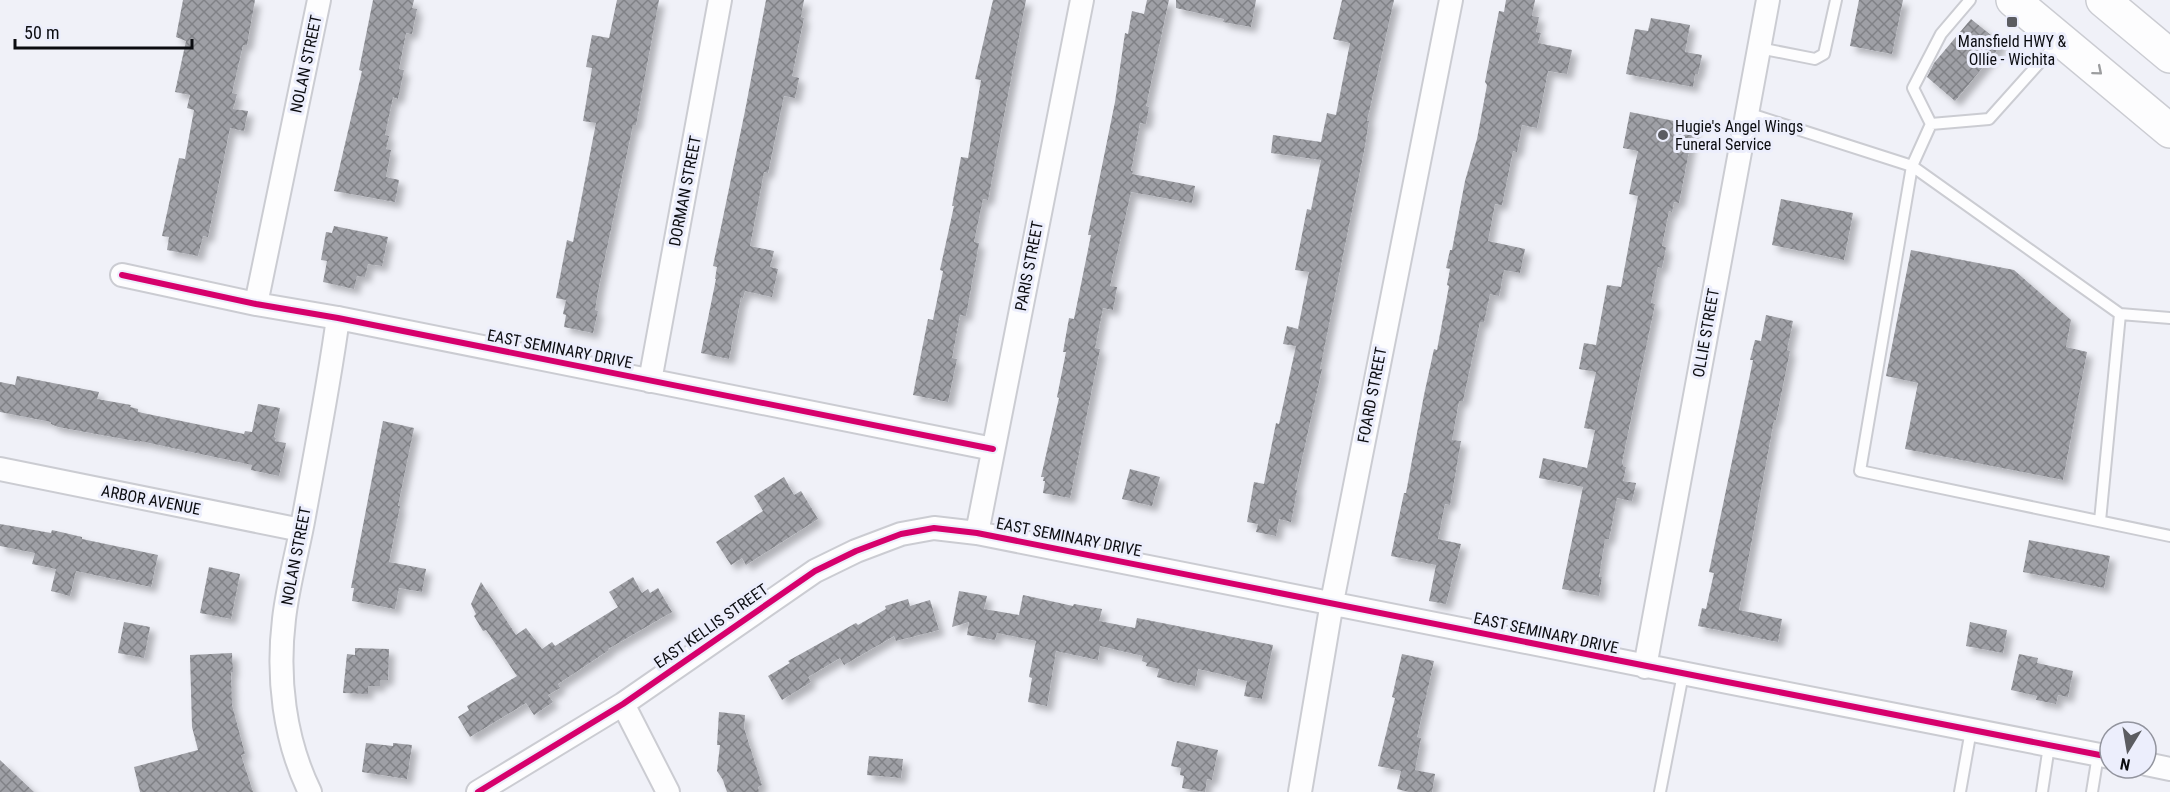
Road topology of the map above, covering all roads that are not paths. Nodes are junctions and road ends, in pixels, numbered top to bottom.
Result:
1 (319, 0) edge
2 (720, 0) edge
3 (1082, 0) edge
4 (1450, 0) edge
5 (1836, 0) edge
6 (1970, 0) edge
7 (2013, 0) edge
8 (2103, 0) edge
9 (1765, 1) edge
10 (2060, 39) junction
11 (2163, 44) edge
12 (1759, 48) junction
13 (1747, 113) junction
14 (1931, 124) junction
15 (2170, 131) edge
16 (1912, 166) junction
17 (122, 275) dead end
18 (256, 304) junction
19 (2120, 314) junction
20 (338, 318) junction
21 (2170, 318) edge
22 (650, 381) junction
23 (993, 449) junction
24 (0, 469) edge
25 (2100, 521) junction
26 (301, 530) junction
27 (976, 533) junction
28 (2170, 536) edge
29 (1332, 602) junction
30 (1645, 667) junction
31 (1683, 674) junction
32 (623, 704) junction
33 (1971, 730) junction
34 (2049, 746) junction
35 (2098, 755) edge
36 (2098, 773) edge
37 (310, 792) edge
38 (478, 792) edge
39 (668, 792) edge
40 (1300, 792) edge
41 (1660, 792) edge
42 (1960, 792) edge
43 (2042, 792) edge
44 (2091, 792) edge

1 - 18 street, NOLAN STREET
2 - 22 street, DORMAN STREET
3 - 23 street, PARIS STREET
4 - 29 street, FOARD STREET
5 - 12 lane
6 - 14 lane
7 - 10 main road
8 - 11 main road
9 - 12 street, OLLIE STREET
10 - 14 lane
10 -> 15 main road
12 - 13 street, OLLIE STREET
13 - 16 lane
13 - 30 street, OLLIE STREET
14 - 16 lane
16 - 19 lane
16 - 25 lane
17 - 18 street, EAST SEMINARY DRIVE
18 - 20 street, EAST SEMINARY DRIVE
19 - 21 lane
19 - 25 lane
20 - 22 street, EAST SEMINARY DRIVE
20 - 26 street, NOLAN STREET
22 - 23 street, EAST SEMINARY DRIVE
23 - 27 street, PARIS STREET
24 - 26 street, ARBOR AVENUE
25 - 28 lane
26 - 37 street, NOLAN STREET
27 - 29 street, EAST SEMINARY DRIVE
27 - 32 street, EAST KELLIS STREET
29 - 30 street, EAST SEMINARY DRIVE
29 - 40 street, FOARD STREET
30 - 31 street, EAST SEMINARY DRIVE
31 - 33 street, EAST SEMINARY DRIVE
31 - 41 lane
32 - 38 street, EAST KELLIS STREET
32 - 39 street
33 - 34 street, EAST SEMINARY DRIVE
33 - 42 lane
34 - 35 street, EAST SEMINARY DRIVE
34 - 43 lane
36 - 44 lane

